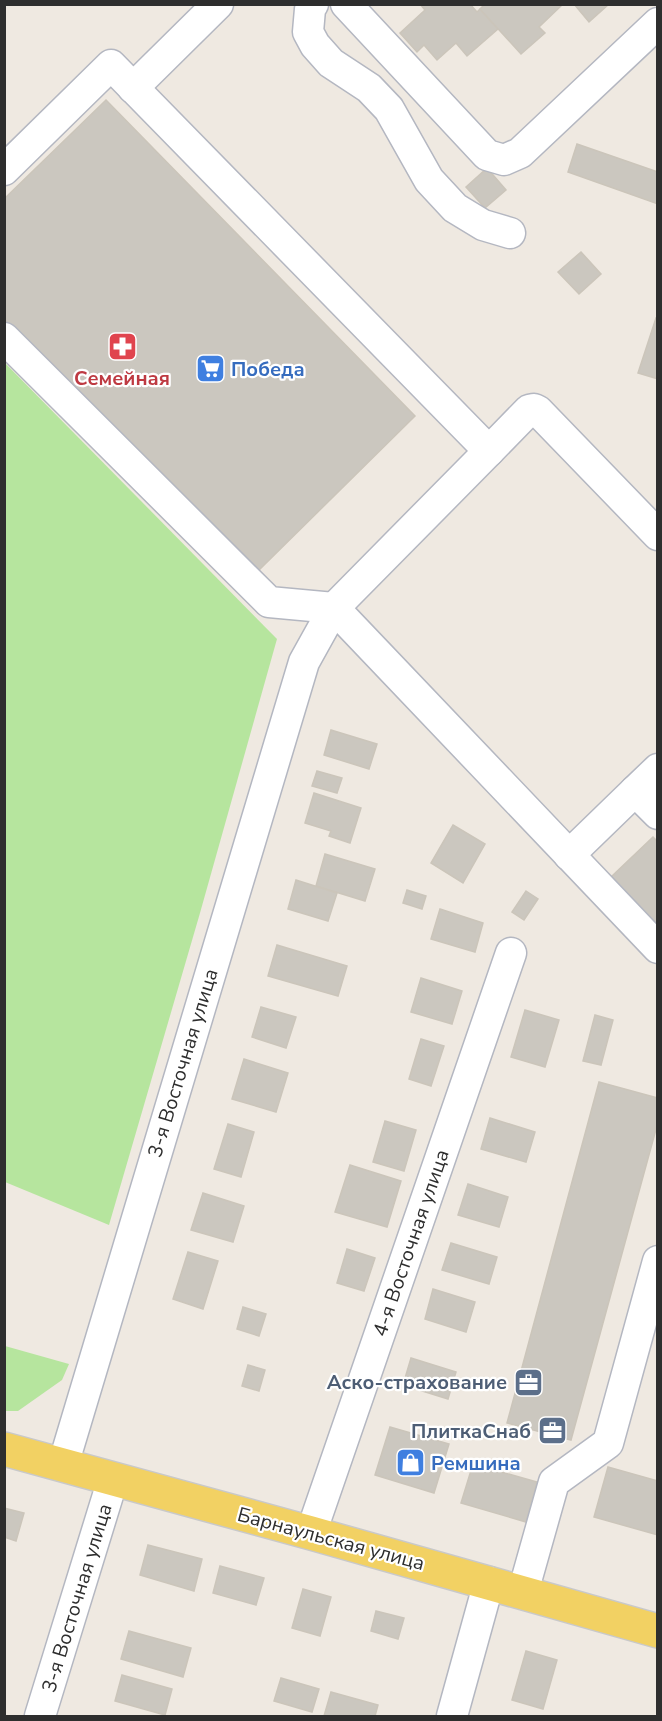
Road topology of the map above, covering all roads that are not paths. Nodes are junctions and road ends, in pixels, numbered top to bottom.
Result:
1 (218, 4) edge
2 (313, 4) edge
3 (346, 4) edge
4 (657, 24) edge
5 (133, 88) junction
6 (4, 170) edge
7 (510, 233) dead end
8 (4, 338) edge
9 (489, 451) junction
10 (657, 535) edge
11 (334, 608) junction
12 (657, 769) edge
13 (635, 790) junction
14 (657, 814) edge
15 (568, 855) junction
16 (657, 948) edge
17 (510, 953) dead end
18 (657, 1261) edge
19 (4, 1449) edge
20 (63, 1465) junction
21 (113, 1479) junction
22 (311, 1533) junction
23 (489, 1582) junction
24 (523, 1592) junction
25 (657, 1631) edge
26 (40, 1716) edge
27 (452, 1716) edge

1 - 5 street
2 - 7 street
3 - 4 street
5 - 6 street
5 - 9 street
8 - 11 street
9 - 10 street, 3-я Восточная улица
9 - 11 street, 3-я Восточная улица
11 - 15 street
11 - 20 street, 3-я Восточная улица
12 - 13 street
13 - 14 street
13 - 15 street
15 - 16 street
17 - 22 street, 4-я Восточная улица
18 - 24 street
19 - 20 main road, Барнаульская улица
20 - 21 main road, Барнаульская улица
21 - 22 main road, Барнаульская улица
21 - 26 street, 3-я Восточная улица
22 - 23 main road, Барнаульская улица
23 - 24 main road, Барнаульская улица
23 - 27 street
24 - 25 main road, Барнаульская улица

